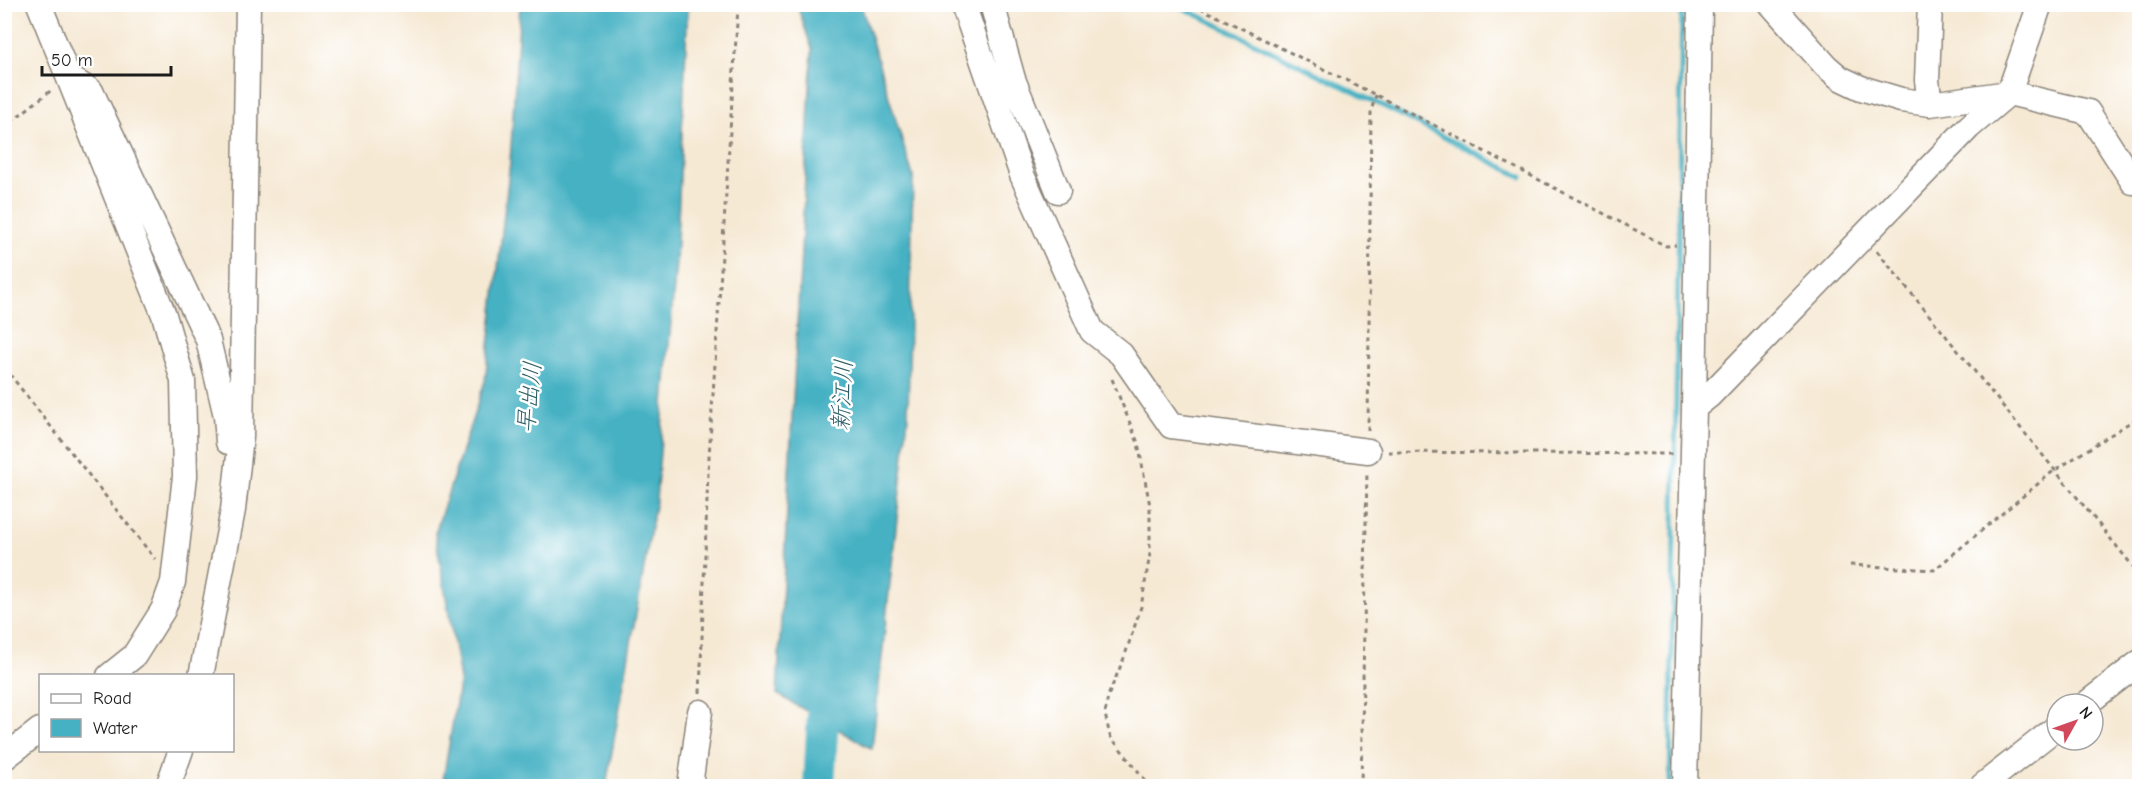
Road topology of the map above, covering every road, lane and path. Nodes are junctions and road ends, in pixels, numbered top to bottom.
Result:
1 (39, 4) edge
2 (248, 4) edge
3 (963, 4) edge
4 (992, 4) edge
5 (1192, 4) edge
6 (1700, 4) edge
7 (1771, 4) edge
8 (1930, 4) edge
9 (2040, 4) edge
10 (738, 7) dead end
11 (68, 77) junction
12 (2009, 93) junction
13 (1376, 95) junction
14 (1930, 104) junction
15 (4, 127) edge
16 (2139, 182) edge
17 (1058, 191) dead end
18 (1864, 235) junction
19 (1696, 243) junction
20 (4, 367) edge
21 (1109, 372) dead end
22 (1694, 408) junction
23 (2139, 416) edge
24 (1368, 451) junction
25 (1693, 454) junction
26 (2055, 471) junction
27 (233, 510) junction
28 (1850, 566) dead end
29 (2139, 575) edge
30 (173, 582) junction
31 (2139, 662) edge
32 (110, 674) edge
33 (201, 674) edge
34 (2101, 692) edge
35 (699, 712) joint
36 (39, 731) edge
37 (2045, 736) edge
38 (180, 752) edge
39 (4, 758) edge
40 (168, 786) edge
41 (690, 786) edge
42 (1150, 786) edge
43 (1361, 786) edge
44 (1685, 786) edge
45 (1982, 786) edge

1 - 11 street
2 - 27 street
3 - 24 street
4 - 17 street
5 - 13 path
6 - 19 street
7 - 14 street
8 - 14 street
9 - 12 street
10 - 35 path
11 - 15 path
11 - 27 street
11 - 30 street
12 - 14 street
12 - 16 street
12 - 18 street
13 - 19 path
13 - 24 path
18 - 22 street
18 - 26 path
19 - 22 street
20 - 30 path
21 - 42 path
22 - 25 street
23 - 26 path
24 - 25 path
24 - 43 path
25 - 44 street
26 - 28 path
26 - 29 path
27 - 33 street
30 - 32 street
31 - 34 street
35 - 41 street
36 - 39 street
37 - 45 street
38 - 40 street

